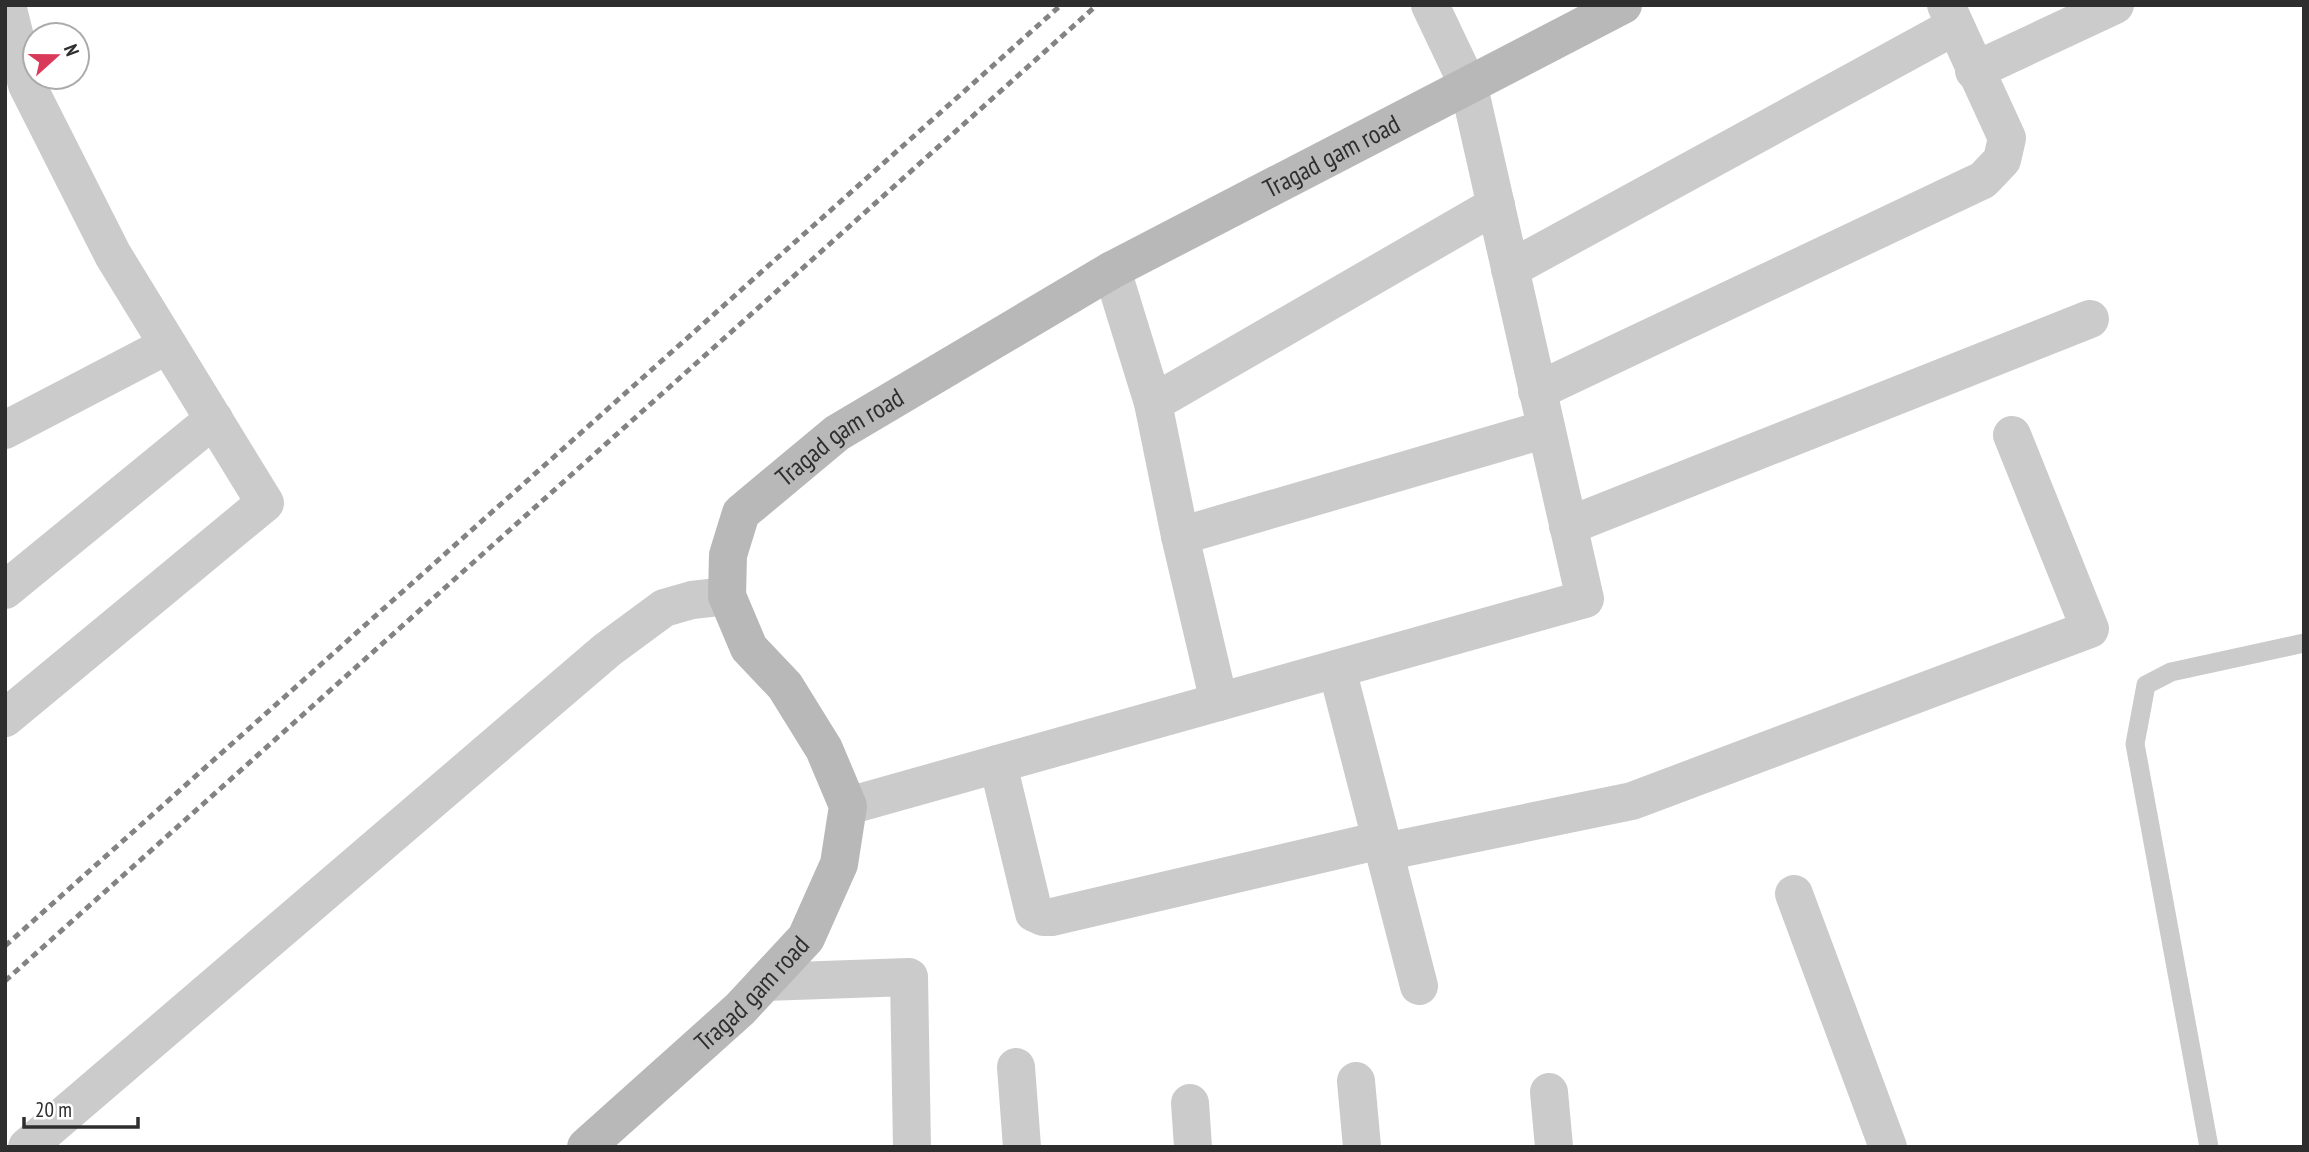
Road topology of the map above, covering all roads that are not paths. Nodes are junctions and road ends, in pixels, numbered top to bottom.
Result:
1 (6, 5) edge
2 (1430, 5) edge
3 (1623, 5) edge
4 (2115, 5) edge
5 (1950, 16) edge
6 (1974, 71) junction
7 (1469, 87) junction
8 (16, 90) edge
9 (1496, 205) junction
10 (1112, 270) junction
11 (1510, 270) junction
12 (2090, 319) dead end
13 (168, 345) junction
14 (1537, 391) junction
15 (1153, 403) junction
16 (214, 419) junction
17 (1546, 429) junction
18 (5, 430) edge
19 (2012, 435) dead end
20 (1568, 526) junction
21 (1180, 536) junction
22 (5, 590) edge
23 (727, 596) junction
24 (2304, 643) edge
25 (1337, 669) junction
26 (1219, 702) junction
27 (5, 718) edge
28 (998, 764) junction
29 (848, 806) junction
30 (1382, 846) junction
31 (1794, 894) dead end
32 (765, 982) junction
33 (1419, 986) dead end
34 (1016, 1067) dead end
35 (1356, 1081) dead end
36 (1549, 1092) dead end
37 (1190, 1103) dead end
38 (27, 1147) edge
39 (586, 1147) edge
40 (912, 1147) edge
41 (1022, 1147) edge
42 (1193, 1147) edge
43 (1362, 1147) edge
44 (1553, 1147) edge
45 (1888, 1147) edge
46 (2209, 1147) edge

1 - 8 street
2 - 7 street
3 - 7 street, Tragad gam road
4 - 6 street
5 - 6 street
5 - 11 street
6 - 14 street
7 - 9 street
7 - 10 street, Tragad gam road
8 - 13 street
9 - 11 street
9 - 15 street
10 - 15 street
10 - 23 street, Tragad gam road
11 - 14 street
12 - 20 street
13 - 16 street
13 - 18 street
14 - 17 street
15 - 21 street
16 - 22 street
16 - 27 street
17 - 20 street
17 - 21 street
19 - 30 street
20 - 25 street
21 - 26 street
23 - 29 street, Tragad gam road
23 - 38 street
24 - 46 lane
25 - 26 street
25 - 30 street
26 - 28 street
28 - 29 street
28 - 30 street
29 - 32 street, Tragad gam road
30 - 33 street
31 - 45 street
32 - 39 street, Tragad gam road
32 - 40 street
34 - 41 street
35 - 43 street
36 - 44 street
37 - 42 street

